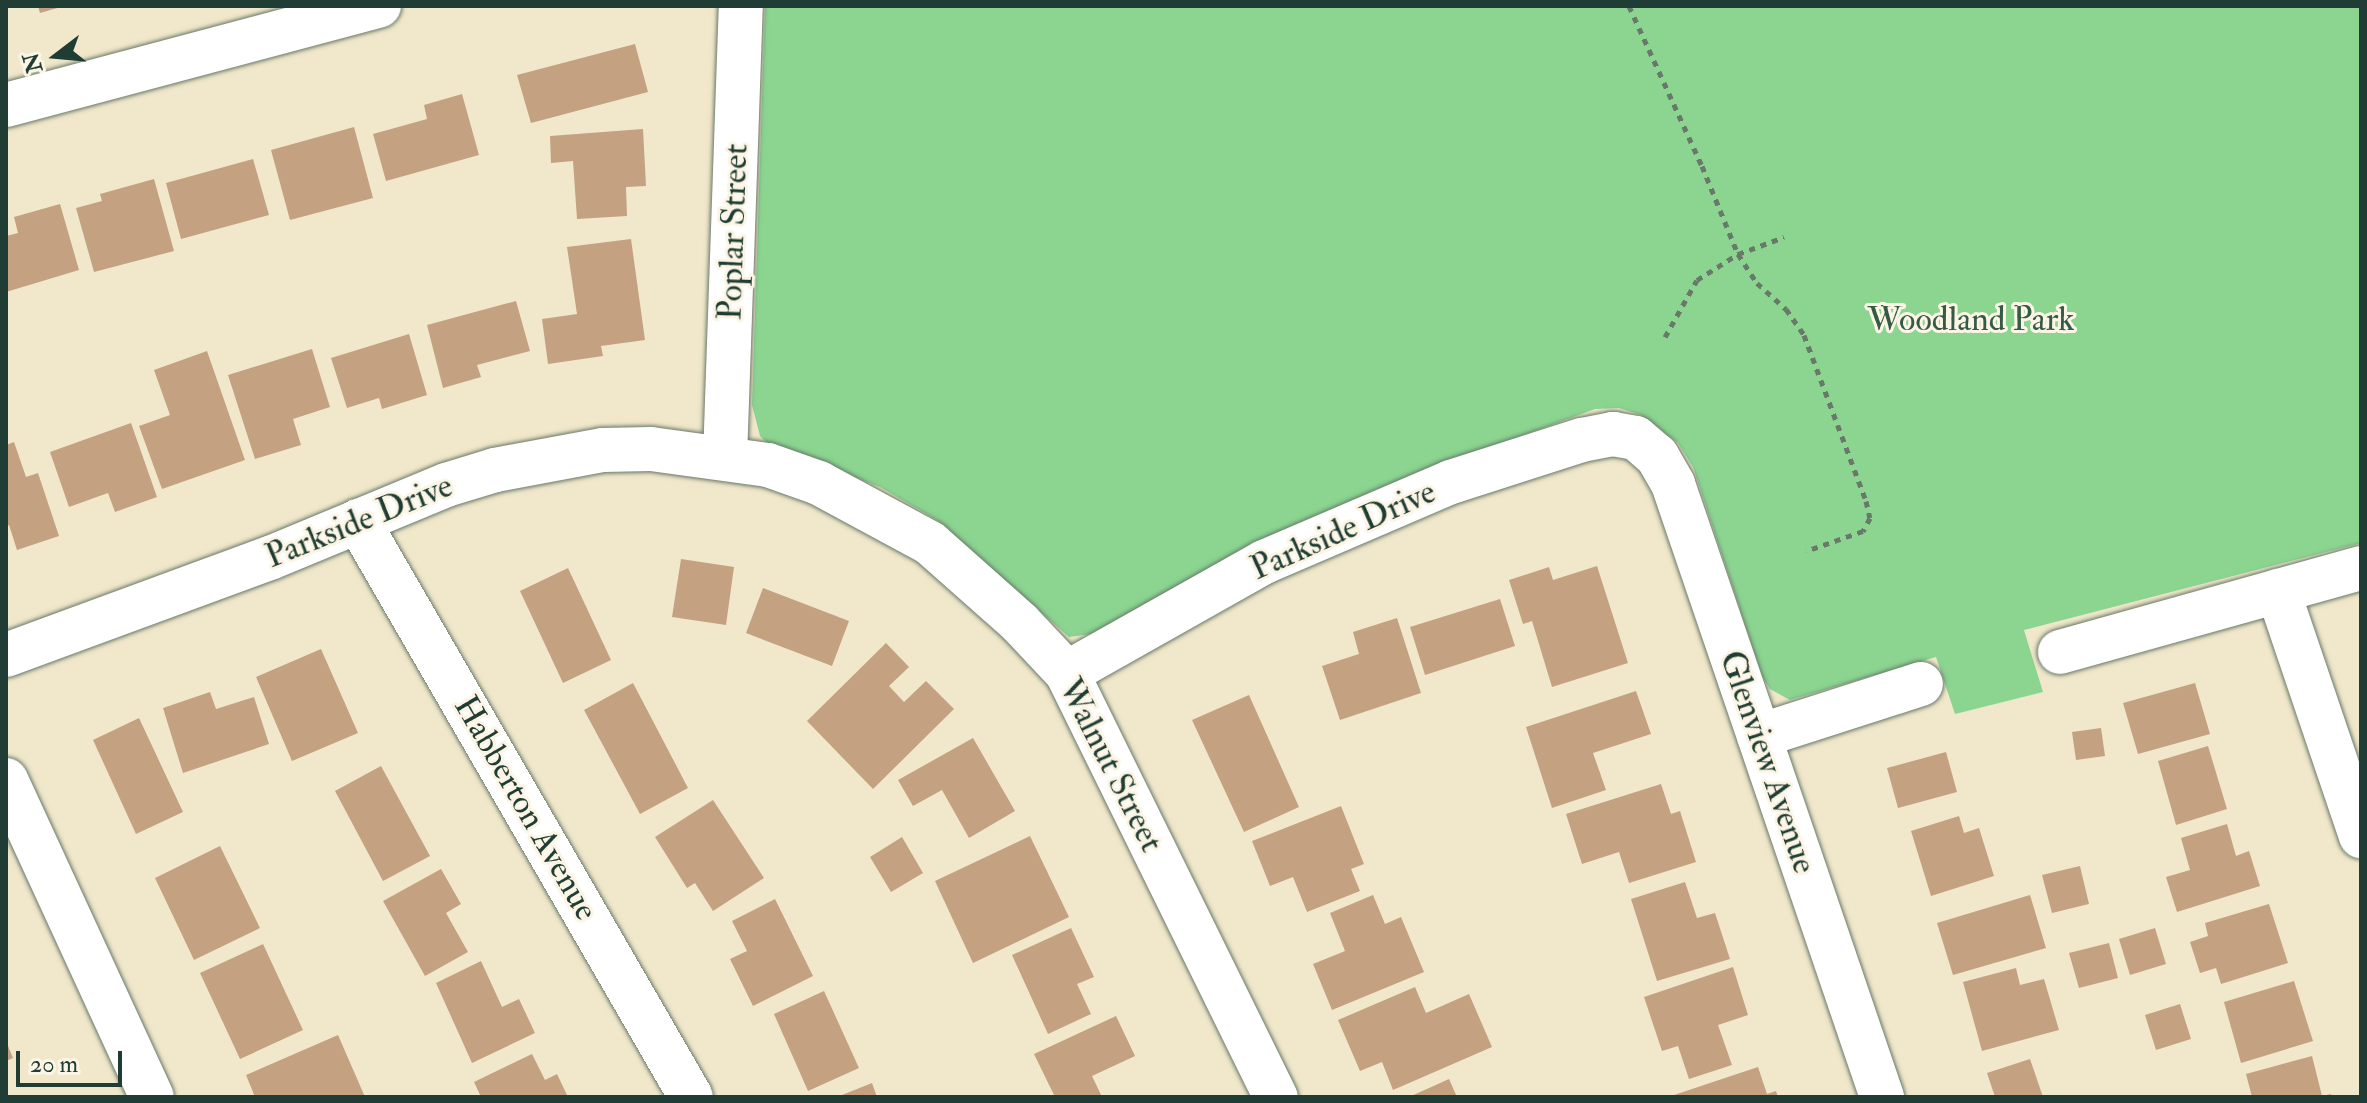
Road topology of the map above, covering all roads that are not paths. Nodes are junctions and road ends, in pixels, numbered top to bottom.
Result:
1 (379, 6) edge
2 (741, 6) edge
3 (6, 105) edge
4 (1636, 438) joint
5 (725, 458) junction
6 (358, 521) junction
7 (2361, 568) edge
8 (2278, 591) junction
9 (2060, 652) dead end
10 (6, 655) edge
11 (1067, 673) junction
12 (1921, 684) dead end
13 (1759, 736) junction
14 (6, 780) edge
15 (2361, 836) edge
16 (152, 1097) edge
17 (691, 1097) edge
18 (1276, 1097) edge
19 (1882, 1097) edge

1 - 3 street
2 - 5 street, Poplar Street
4 - 11 street, Parkside Drive
4 - 13 street, Glenview Avenue
5 - 6 street, Parkside Drive
5 - 11 street, Walnut Street
6 - 10 street, Parkside Drive
6 - 17 street, Habberton Avenue
7 - 8 street
8 - 9 street
8 - 15 street
11 - 18 street, Walnut Street
12 - 13 street
13 - 19 street, Glenview Avenue
14 - 16 street

